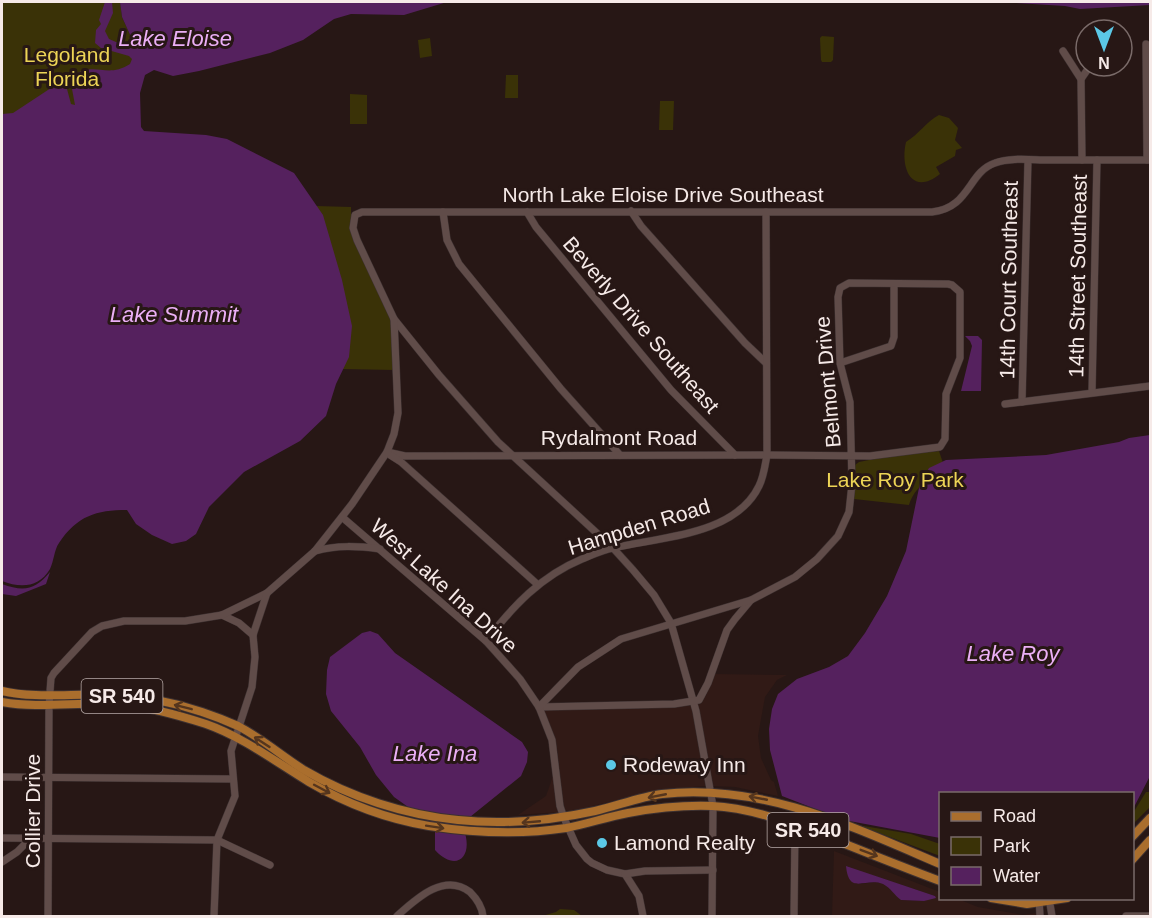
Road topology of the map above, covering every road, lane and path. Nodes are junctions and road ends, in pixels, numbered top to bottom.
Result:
1 (1146, 44) dead end
2 (1063, 51) dead end
3 (1081, 79) joint
4 (1028, 160) junction
5 (1082, 160) junction
6 (1097, 160) junction
7 (1149, 160) edge
8 (443, 212) junction
9 (527, 212) junction
10 (632, 212) junction
11 (766, 212) junction
12 (894, 284) junction
13 (394, 319) junction
14 (766, 363) junction
15 (840, 363) junction
16 (1150, 386) edge
17 (1092, 392) junction
18 (1022, 402) junction
19 (1005, 404) dead end
20 (916, 449) joint
21 (387, 452) junction
22 (767, 454) junction
23 (512, 455) junction
24 (620, 455) junction
25 (735, 455) junction
26 (851, 457) junction
27 (342, 517) junction
28 (613, 548) junction
29 (380, 549) junction
30 (315, 551) junction
31 (537, 584) junction
32 (267, 592) junction
33 (751, 600) junction
34 (222, 615) junction
35 (671, 624) junction
36 (254, 635) junction
37 (486, 641) junction
38 (2, 691) edge
39 (50, 695) junction
40 (2, 702) edge
41 (693, 702) junction
42 (50, 705) junction
43 (539, 707) junction
44 (238, 727) junction
45 (235, 738) junction
46 (2, 777) edge
47 (50, 777) junction
48 (233, 779) junction
49 (710, 792) junction
50 (713, 806) junction
51 (380, 808) junction
52 (564, 818) junction
53 (1150, 818) edge
54 (834, 821) junction
55 (795, 825) junction
56 (568, 828) junction
57 (1134, 835) edge
58 (2, 838) edge
59 (31, 838) junction
60 (50, 838) junction
61 (218, 840) junction
62 (1150, 840) edge
63 (1134, 858) edge
64 (2, 862) edge
65 (939, 864) edge
66 (270, 865) dead end
67 (713, 870) junction
68 (625, 874) junction
69 (939, 881) edge
70 (1003, 900) edge
71 (1050, 900) edge
72 (1039, 901) edge
73 (48, 916) edge
74 (214, 916) edge
75 (397, 916) edge
76 (483, 916) edge
77 (643, 916) edge
78 (712, 916) edge
79 (794, 916) edge
80 (1040, 916) edge
81 (1052, 916) edge
82 (1126, 916) edge
83 (1150, 916) edge

1 - 7 street
2 - 3 street
3 - 5 street
4 - 5 street, North Lake Eloise Drive Southeast
4 - 11 street, North Lake Eloise Drive Southeast
4 - 18 street, 14th Court Southeast
5 - 6 street, North Lake Eloise Drive Southeast
6 - 7 street, North Lake Eloise Drive Southeast
6 - 17 street, 14th Street Southeast
8 - 9 street, North Lake Eloise Drive Southeast
8 - 13 street, North Lake Eloise Drive Southeast
8 - 24 street
9 - 10 street, North Lake Eloise Drive Southeast
9 - 25 street, Beverly Drive Southeast
10 - 11 street, North Lake Eloise Drive Southeast
10 - 14 street
11 - 14 street, Hampden Road
12 - 15 street
12 - 15 street, Belmont Drive
12 - 20 street, Belmont Drive
13 - 21 street, Collier Drive
13 - 23 street
14 - 22 street, Hampden Road
15 - 26 street, Belmont Drive
16 - 17 street
17 - 18 street
18 - 19 street
20 - 26 street, Rydalmont Road
21 - 23 street, Rydalmont Road
21 - 27 street, Collier Drive
21 - 31 street
22 - 25 street, Rydalmont Road
22 - 26 street, Rydalmont Road
22 - 28 street, Hampden Road
23 - 24 street, Rydalmont Road
23 - 28 street
24 - 25 street, Rydalmont Road
26 - 33 street, Belmont Drive
27 - 29 street, West Lake Ina Drive
27 - 30 street, Collier Drive
28 - 31 street, Hampden Road
28 - 35 street
29 - 30 street
29 - 37 street, West Lake Ina Drive
30 - 32 street, Collier Drive
31 - 37 street, Hampden Road
32 - 34 street, Collier Drive
32 - 36 street
33 - 35 street
33 - 41 street
34 - 36 street
34 - 39 street, Collier Drive
35 - 41 street
35 - 43 street
36 - 44 street
37 - 43 street, West Lake Ina Drive
38 - 39 main road, SR 540
39 - 42 street, Collier Drive
44 -> 39 main road, SR 540
40 - 42 main road, SR 540
41 - 43 street
41 - 49 street
42 - 45 main road, SR 540
42 - 47 street, Collier Drive
43 - 52 street, West Lake Ina Drive
44 - 45 street
51 -> 44 main road, SR 540
45 - 48 street
45 -> 51 main road, SR 540
46 - 47 street
47 - 48 street
47 - 60 street, Collier Drive
48 - 61 street
49 - 50 street
49 -> 52 main road, SR 540
54 -> 49 main road, SR 540
50 - 55 main road, SR 540
50 - 56 main road, SR 540
50 - 67 street
52 -> 51 main road, SR 540
51 -> 56 main road, SR 540
52 - 56 street, West Lake Ina Drive
53 - 57 main road
54 - 55 main road
54 - 65 main road, SR 540
55 -> 69 main road, SR 540
55 - 79 street
56 - 68 street, West Lake Ina Drive
58 - 59 street
59 - 60 street
59 - 64 street
60 - 61 street
60 - 73 street, Collier Drive
61 - 66 street
61 - 74 street
62 - 63 main road
67 - 68 street
67 - 78 street
68 - 77 street
70 - 72 main road
71 - 72 main road
71 - 81 street
72 - 80 street
75 - 76 street
82 - 83 street

